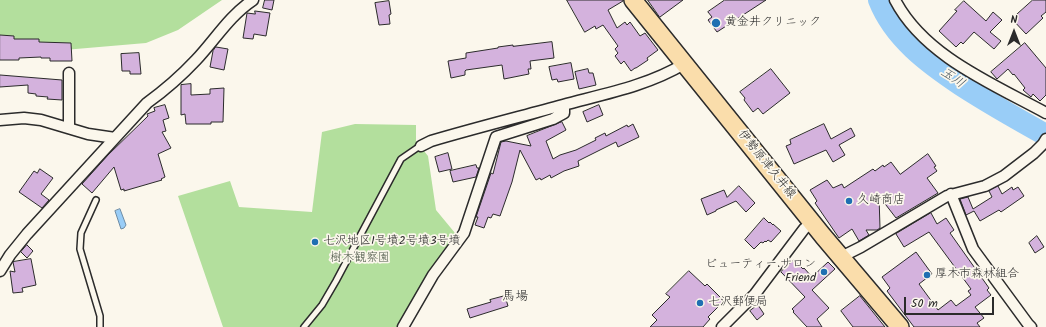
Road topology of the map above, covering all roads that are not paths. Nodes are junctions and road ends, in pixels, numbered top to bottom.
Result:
1 (253, 0) edge
2 (633, 0) edge
3 (896, 0) edge
4 (684, 64) junction
5 (69, 73) dead end
6 (564, 105) junction
7 (1046, 112) edge
8 (0, 120) edge
9 (69, 128) junction
10 (115, 138) junction
11 (1045, 141) edge
12 (421, 146) joint
13 (951, 194) junction
14 (96, 200) dead end
15 (812, 222) junction
16 (841, 257) junction
17 (0, 271) edge
18 (100, 327) edge
19 (304, 327) edge
20 (403, 327) edge
21 (722, 327) edge
22 (900, 327) edge
23 (1031, 327) edge

1 - 10 street
2 - 4 main road, 伊勢原津久井線
3 - 7 street
4 - 6 street
4 - 15 main road, 伊勢原津久井線
5 - 9 street
6 - 12 street
6 - 20 street
8 - 9 street
9 - 10 street
10 - 17 street
11 - 13 street
12 - 19 lane
13 - 16 street
13 - 23 street
14 - 18 lane
15 - 16 main road, 伊勢原津久井線
15 - 21 street
16 - 22 main road, 伊勢原津久井線

